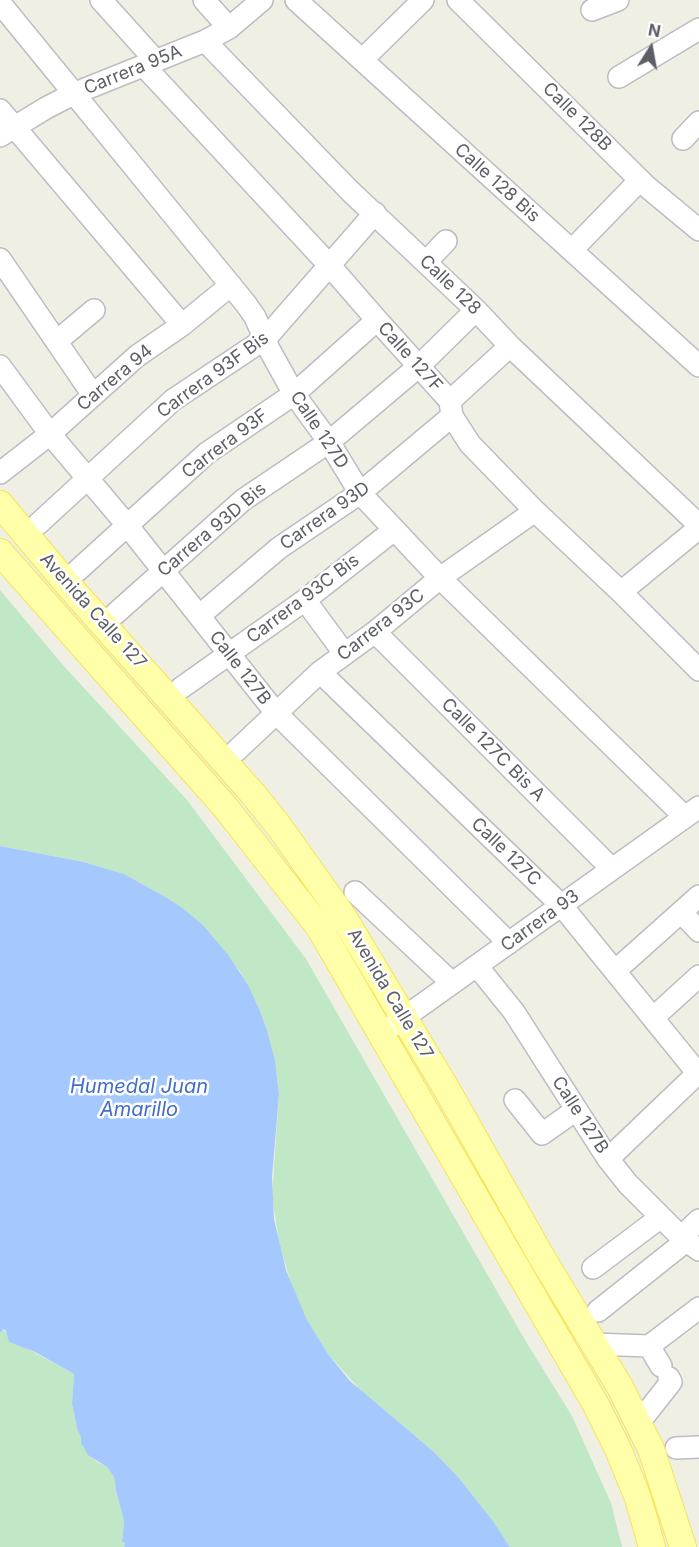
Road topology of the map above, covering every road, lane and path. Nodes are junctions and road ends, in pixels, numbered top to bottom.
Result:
1 (101, 0) edge
2 (204, 0) edge
3 (262, 0) edge
4 (296, 0) edge
5 (423, 0) edge
6 (458, 0) edge
7 (618, 0) edge
8 (0, 3) edge
9 (592, 10) dead end
10 (229, 28) junction
11 (699, 29) edge
12 (205, 41) junction
13 (362, 60) junction
14 (150, 64) junction
15 (619, 77) dead end
16 (73, 94) junction
17 (0, 110) edge
18 (699, 122) edge
19 (7, 132) edge
20 (683, 139) dead end
21 (640, 180) junction
22 (375, 213) junction
23 (699, 230) edge
24 (446, 241) dead end
25 (572, 250) junction
26 (0, 259) edge
27 (426, 262) junction
28 (330, 266) junction
29 (231, 285) junction
30 (94, 310) dead end
31 (476, 310) junction
32 (377, 320) junction
33 (182, 325) junction
34 (266, 338) junction
35 (57, 341) junction
36 (510, 346) junction
37 (0, 366) edge
38 (419, 366) junction
39 (699, 366) edge
40 (294, 394) junction
41 (93, 395) junction
42 (451, 409) junction
43 (50, 434) junction
44 (329, 441) junction
45 (0, 473) edge
46 (87, 478) junction
47 (360, 493) junction
48 (0, 504) edge
49 (535, 511) junction
50 (38, 524) dead end
51 (128, 525) junction
52 (699, 526) edge
53 (394, 530) junction
54 (0, 552) edge
55 (77, 571) dead end
56 (164, 571) junction
57 (440, 578) junction
58 (621, 592) junction
59 (305, 600) junction
60 (115, 614) dead end
61 (199, 616) junction
62 (375, 632) junction
63 (344, 653) junction
64 (228, 654) junction
65 (699, 670) edge
66 (320, 672) junction
67 (181, 688) dead end
68 (276, 713) junction
69 (236, 751) dead end
70 (692, 812) edge
71 (612, 869) junction
72 (356, 892) dead end
73 (699, 896) edge
74 (562, 906) junction
75 (681, 912) junction
76 (699, 931) edge
77 (509, 943) junction
78 (477, 966) junction
79 (615, 971) junction
80 (699, 976) edge
81 (452, 984) junction
82 (405, 1017) junction
83 (653, 1018) junction
84 (381, 1034) junction
85 (698, 1073) edge
86 (515, 1100) dead end
87 (576, 1110) junction
88 (608, 1159) junction
89 (661, 1217) junction
90 (699, 1220) edge
91 (689, 1243) edge
92 (593, 1268) dead end
93 (699, 1308) edge
94 (598, 1311) dead end
95 (593, 1344) junction
96 (649, 1346) junction
97 (638, 1424) junction
98 (699, 1446) edge
99 (676, 1448) dead end
100 (652, 1547) edge
101 (683, 1547) edge

1 - 14 street, Calle 127F
2 - 10 street
3 - 10 street, Carrera 95A
4 - 13 street, Calle 128 Bis
5 - 13 street
6 - 21 street, Calle 128B
7 - 9 street
8 - 16 street, Calle 127D
10 - 12 street, Carrera 95A
11 - 15 street
12 - 14 street, Carrera 95A
12 - 22 street, Calle 128
13 - 25 street, Calle 128 Bis
14 - 16 street, Carrera 95A
14 - 28 street, Calle 127F
16 - 19 street, Carrera 95A
16 - 29 street, Calle 127D
17 - 19 street
18 - 20 street
19 - 33 street
21 - 23 street, Calle 128B
21 - 25 street
22 - 27 street, Calle 128
22 - 28 street, Carrera 93F Bis
24 - 27 street
25 - 39 street, Calle 128 Bis
26 - 35 street
27 - 31 street, Calle 128
28 - 32 street, Calle 127F
28 - 34 street, Carrera 93F Bis
29 - 33 street, Carrera 94
29 - 34 street, Calle 127D
30 - 35 street
31 - 36 street, Calle 128
31 - 38 street, Carrera 93D Bis
32 - 38 street, Calle 127F
32 - 40 street, Carrera 93F
33 - 41 street, Carrera 94
34 - 40 street, Calle 127D
34 - 46 street, Carrera 93F Bis
35 - 41 street
36 - 42 street, Carrera 93D
36 - 52 street, Calle 128
37 - 43 street, Calle 127B
38 - 42 street, Calle 127F
38 - 44 street, Carrera 93D Bis
40 - 44 street, Calle 127D
40 - 51 street, Carrera 93F
41 - 43 street, Carrera 94
42 - 47 street, Carrera 93D
42 - 49 street, Calle 127F
43 - 45 street, Carrera 94
43 - 46 street, Calle 127B
44 - 47 street, Calle 127D
44 - 56 street, Carrera 93D Bis
46 - 50 street, Carrera 93F Bis
46 - 51 street, Calle 127B
47 - 53 street, Calle 127D
47 - 61 street, Carrera 93D
48 - 82 main road, Avenida Calle 127
49 - 57 street, Carrera 93C
49 - 58 street, Calle 127F
51 - 55 street, Carrera 93F
51 - 56 street, Calle 127B
52 - 58 street
53 - 57 street, Calle 127D
53 - 59 street, Carrera 93C Bis
54 - 84 main road, Avenida Calle 127
56 - 60 street, Carrera 93D Bis
56 - 61 street, Calle 127B
57 - 62 street, Carrera 93C
57 - 70 street, Calle 127D
58 - 65 street, Calle 127F
59 - 63 street
59 - 64 street, Carrera 93C Bis
61 - 64 street, Calle 127B
62 - 63 street, Carrera 93C
62 - 71 street, Calle 127C Bis A
63 - 66 street, Carrera 93C
64 - 67 street, Carrera 93C Bis
64 - 68 street, Calle 127B
66 - 68 street, Carrera 93C
66 - 74 street, Calle 127C
68 - 69 street, Carrera 93C
68 - 77 street, Calle 127B
70 - 71 street, Carrera 93
71 - 74 street, Carrera 93
72 - 81 street
73 - 75 street
74 - 77 street, Carrera 93
74 - 79 street, Calle 127C
75 - 76 street
75 - 79 street
77 - 78 street, Carrera 93
78 - 81 street, Carrera 93
78 - 87 street, Calle 127B
79 - 83 street, Calle 127C
80 - 83 street
81 - 82 street, Carrera 93
82 - 84 street, Carrera 93
82 - 95 main road, Avenida Calle 127
83 - 85 street, Calle 127C
84 - 100 main road, Avenida Calle 127
85 - 88 street
86 - 87 street
87 - 88 street, Calle 127B
88 - 89 street, Calle 127B
89 - 91 street, Calle 127B
89 - 92 street
90 - 91 street
91 - 94 street
93 - 96 street
95 - 96 street
95 - 97 main road, Avenida Calle 127
96 - 97 street
97 - 101 main road, Avenida Calle 127
98 - 99 street

